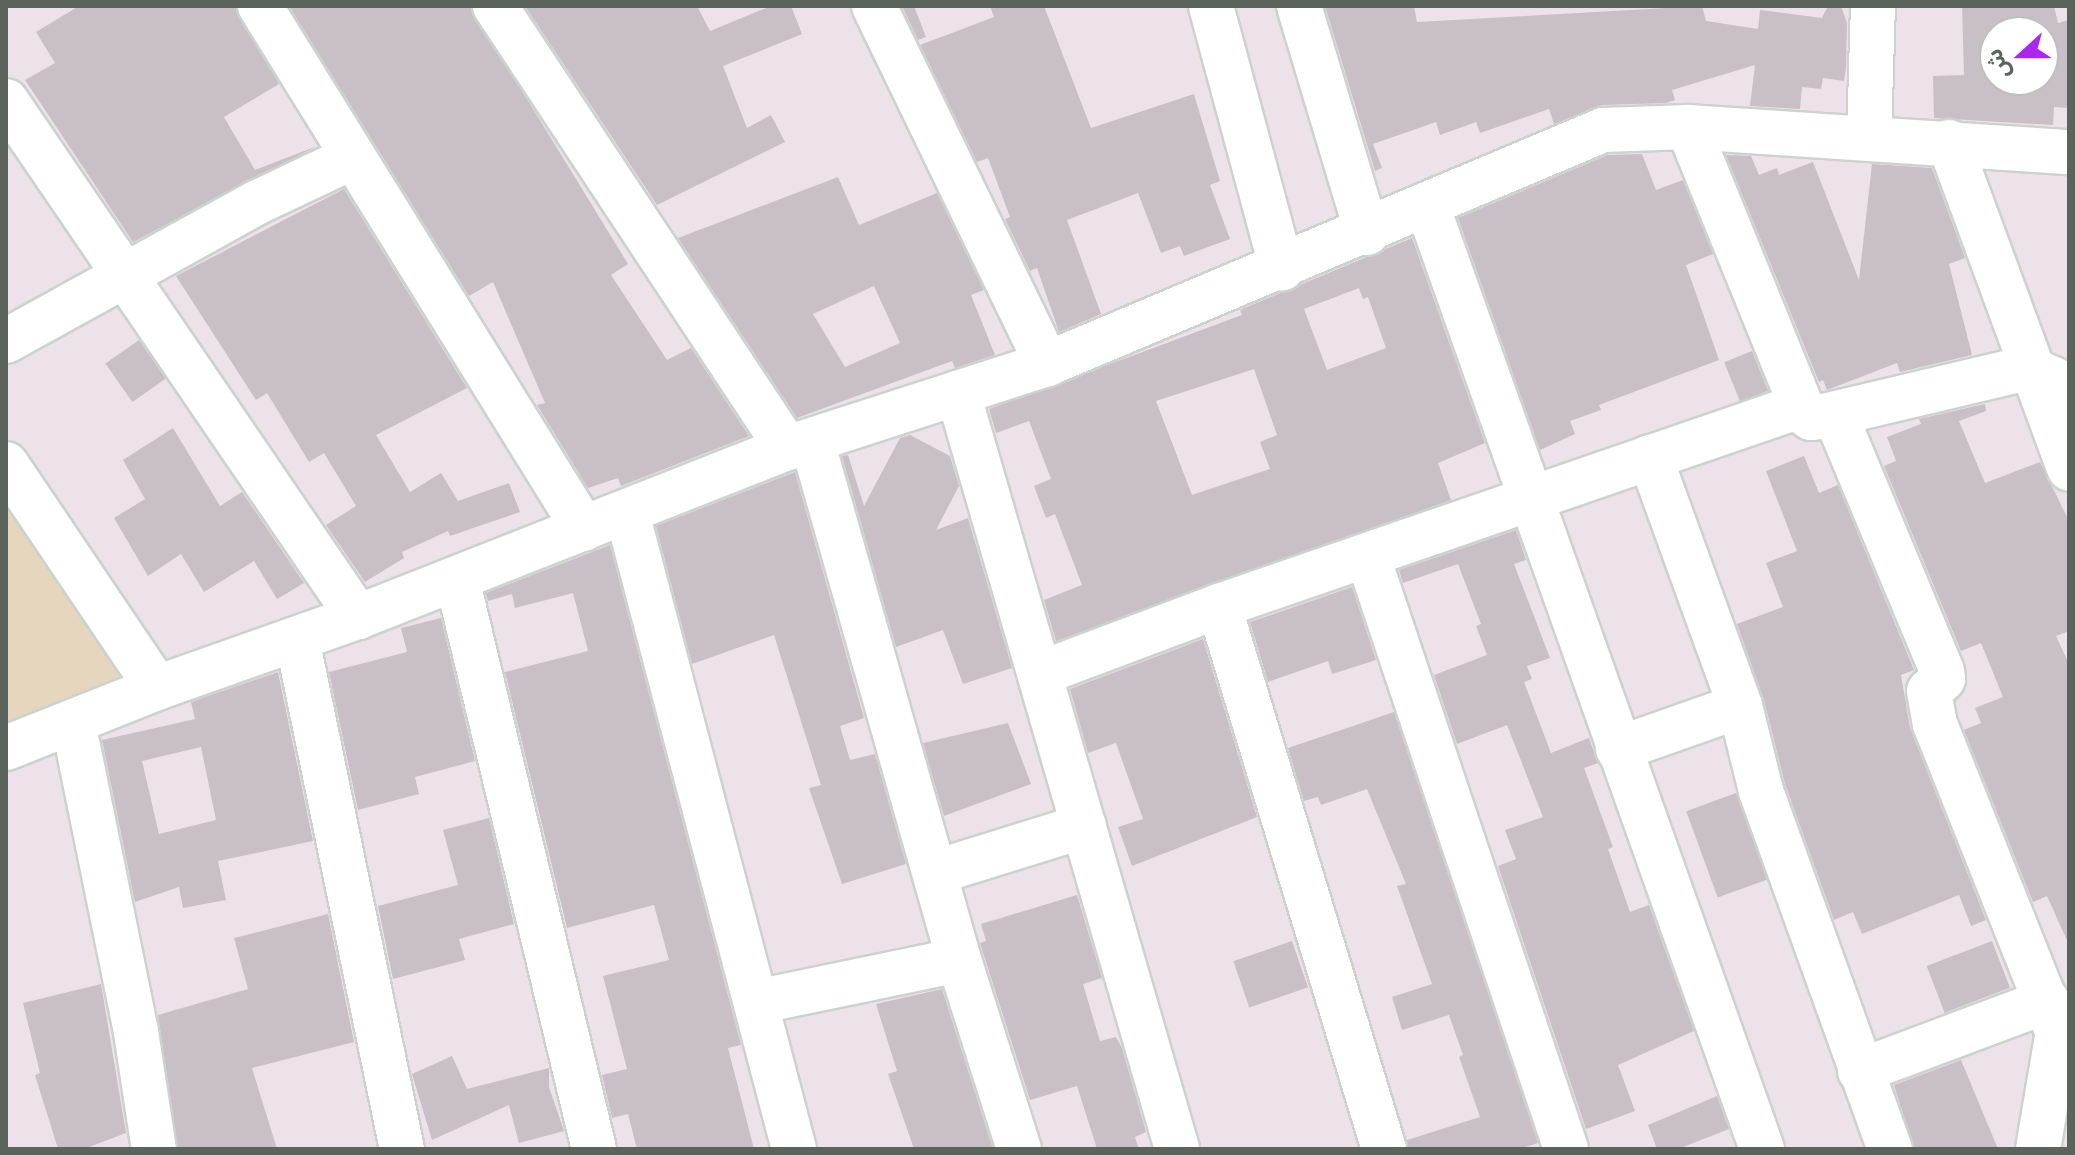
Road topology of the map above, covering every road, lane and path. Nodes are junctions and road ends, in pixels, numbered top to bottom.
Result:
1 (260, 6) edge
2 (495, 6) edge
3 (874, 6) edge
4 (1211, 6) edge
5 (1299, 6) edge
6 (1873, 6) edge
7 (6, 101) edge
8 (1688, 127) junction
9 (1869, 138) junction
10 (1949, 142) junction
11 (2069, 152) edge
12 (353, 157) junction
13 (1428, 208) junction
14 (1367, 233) junction
15 (1282, 269) junction
16 (126, 276) junction
17 (6, 341) edge
18 (1047, 364) junction
19 (2028, 368) junction
20 (2069, 386) edge
21 (958, 393) junction
22 (1820, 414) junction
23 (799, 445) junction
24 (1650, 457) junction
25 (6, 464) edge
26 (2069, 469) edge
27 (1535, 501) junction
28 (627, 513) junction
29 (584, 529) junction
30 (1368, 557) junction
31 (457, 579) junction
32 (1219, 606) junction
33 (358, 617) junction
34 (297, 639) junction
35 (1041, 673) junction
36 (157, 688) junction
37 (1740, 706) junction
38 (73, 722) junction
39 (6, 748) edge
40 (1618, 749) junction
41 (1084, 826) junction
42 (936, 872) junction
43 (959, 960) junction
44 (756, 1002) junction
45 (2058, 1030) edge
46 (1860, 1071) junction
47 (154, 1149) edge
48 (402, 1149) edge
49 (594, 1149) edge
50 (794, 1149) edge
51 (1019, 1149) edge
52 (1177, 1149) edge
53 (1384, 1149) edge
54 (1566, 1149) edge
55 (1762, 1149) edge
56 (1890, 1149) edge
57 (2038, 1149) edge

1 - 12 street
2 - 23 street
3 - 18 street
4 - 15 street
5 - 14 street
6 - 9 street
7 - 16 street
8 - 9 street
8 - 13 street
8 - 22 street
9 - 10 street
10 - 11 street
10 - 19 street
12 - 16 street
12 - 29 street
13 - 14 street
13 - 27 street
14 - 15 street
15 - 18 street
16 - 17 street
16 - 33 street
18 - 21 street
19 - 20 street
19 - 22 street
19 - 26 street
21 - 23 street
21 - 35 street
22 - 24 street
22 - 45 street
23 - 28 street
23 - 42 street
24 - 27 street
24 - 37 street
25 - 36 street
27 - 30 street
27 - 40 street
28 - 29 street
28 - 44 street
29 - 31 street
30 - 32 street
30 - 54 street
31 - 33 street
31 - 49 street
32 - 35 street
32 - 53 street
33 - 34 street
34 - 36 street
34 - 48 street
35 - 41 street
36 - 38 street
37 - 40 street
37 - 46 street
38 - 39 street
38 - 47 street
40 - 55 street
41 - 42 street
41 - 52 street
42 - 43 street
43 - 44 street
43 - 51 street
44 - 50 street
45 - 46 street
45 - 57 street
46 - 56 street

